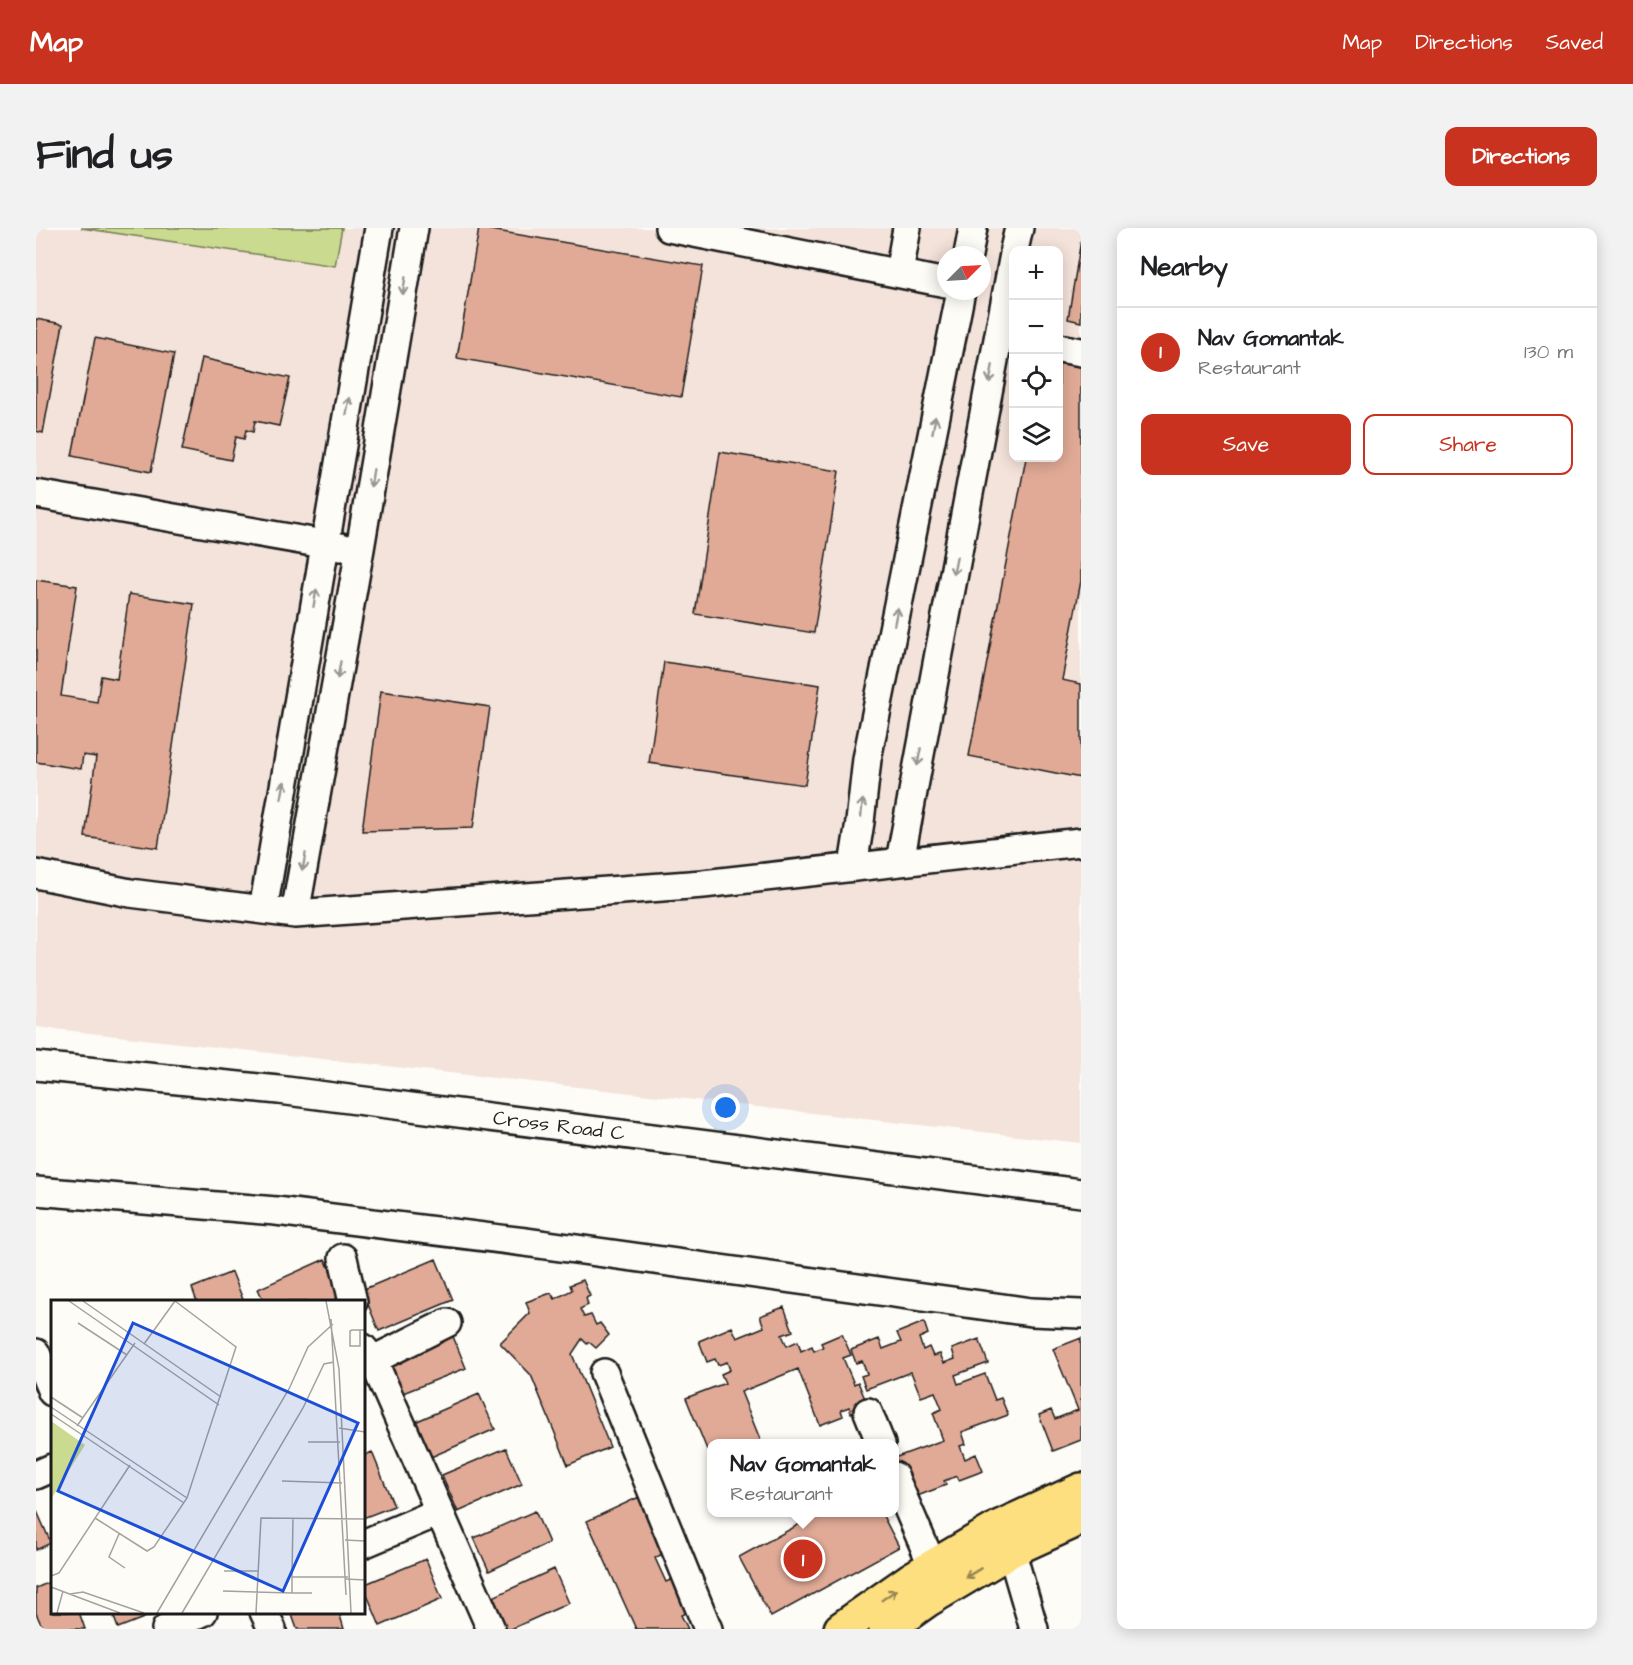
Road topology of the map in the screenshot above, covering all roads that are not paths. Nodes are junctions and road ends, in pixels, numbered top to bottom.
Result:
1 (379, 228) edge
2 (414, 228) edge
3 (669, 228) edge
4 (907, 228) edge
5 (974, 228) edge
6 (1019, 228) edge
7 (970, 246) edge
8 (1015, 246) edge
9 (1009, 263) edge
10 (899, 273) junction
11 (937, 281) edge
12 (994, 292) edge
13 (959, 300) edge
14 (1006, 337) edge
15 (1063, 349) edge
16 (1081, 352) edge
17 (36, 494) edge
18 (324, 545) junction
19 (360, 549) junction
20 (1081, 842) edge
21 (900, 861) junction
22 (853, 866) junction
23 (36, 874) edge
24 (263, 910) junction
25 (295, 914) junction
26 (36, 1066) edge
27 (36, 1191) edge
28 (1081, 1193) edge
29 (343, 1258) dead end
30 (352, 1300) edge
31 (1081, 1314) edge
32 (447, 1323) dead end
33 (36, 1353) edge
34 (368, 1354) edge
35 (604, 1373) dead end
36 (51, 1390) edge
37 (868, 1412) dead end
38 (879, 1439) edge
39 (51, 1468) edge
40 (36, 1475) edge
41 (899, 1487) edge
42 (1081, 1490) edge
43 (439, 1512) junction
44 (1081, 1518) edge
45 (1006, 1538) junction
46 (364, 1544) edge
47 (939, 1578) junction
48 (201, 1614) edge
49 (203, 1614) edge
50 (265, 1614) edge
51 (166, 1629) edge
52 (210, 1629) edge
53 (272, 1629) edge
54 (491, 1629) edge
55 (708, 1629) edge
56 (841, 1629) edge
57 (886, 1629) edge
58 (1034, 1629) edge

18 -> 1 street
2 -> 19 street
3 - 10 street
4 - 10 street
5 - 7 street
6 - 8 street
9 - 12 street
10 - 11 street
12 - 14 street
22 -> 13 street
14 -> 21 street
15 - 16 street
17 - 18 street
18 - 19 street
24 -> 18 street
19 -> 25 street
20 - 21 street
21 - 22 street
22 - 25 street
23 - 24 street
24 - 25 street
26 - 28 street, Cross Road C
27 - 31 street
29 - 30 street
32 - 34 street
33 - 36 street
34 - 43 street
35 - 55 street
37 - 38 street
39 - 40 street
41 - 47 street
42 - 45 main road
43 - 46 street
43 - 54 street
44 - 45 main road
45 - 47 main road
45 - 58 street
56 -> 47 main road
47 - 57 main road
48 - 51 street
49 - 52 street
50 - 53 street

